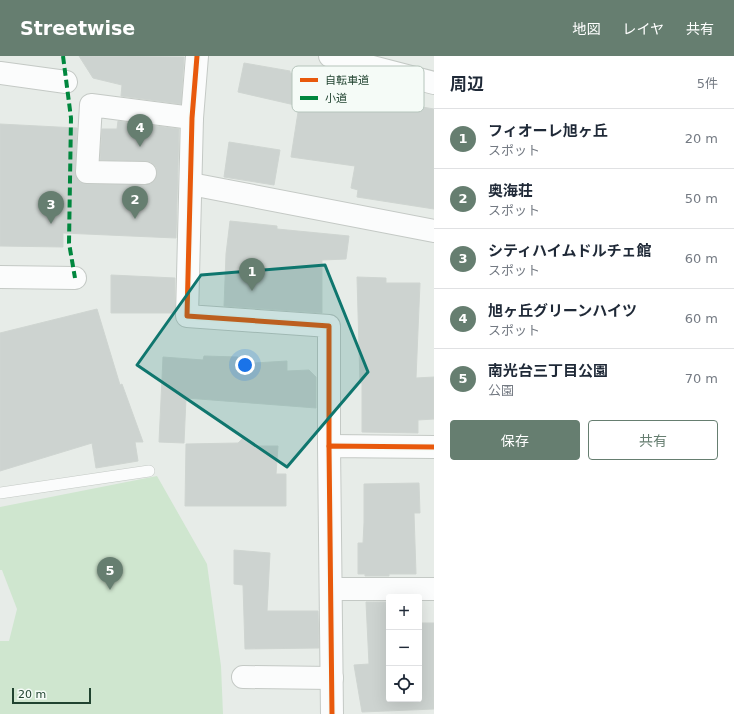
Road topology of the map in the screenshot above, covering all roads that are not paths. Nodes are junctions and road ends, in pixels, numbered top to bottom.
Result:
1 (197, 56) edge
2 (330, 56) edge
3 (369, 66) edge
4 (0, 73) edge
5 (424, 80) edge
6 (66, 82) dead end
7 (434, 83) edge
8 (192, 118) junction
9 (145, 173) dead end
10 (191, 184) junction
11 (434, 231) edge
12 (0, 277) edge
13 (76, 278) dead end
14 (329, 446) junction
15 (434, 447) edge
16 (149, 471) dead end
17 (0, 493) edge
18 (331, 589) junction
19 (434, 589) edge
20 (243, 677) dead end
21 (332, 678) junction
22 (332, 714) edge

1 - 8 street
2 - 3 street
4 - 6 street
5 - 7 street
8 - 9 street
8 - 10 street
10 - 11 street
10 - 14 street
12 - 13 street
14 - 15 street
14 - 18 street
16 - 17 lane
18 - 19 street
18 - 21 street
20 - 21 street
21 - 22 street

